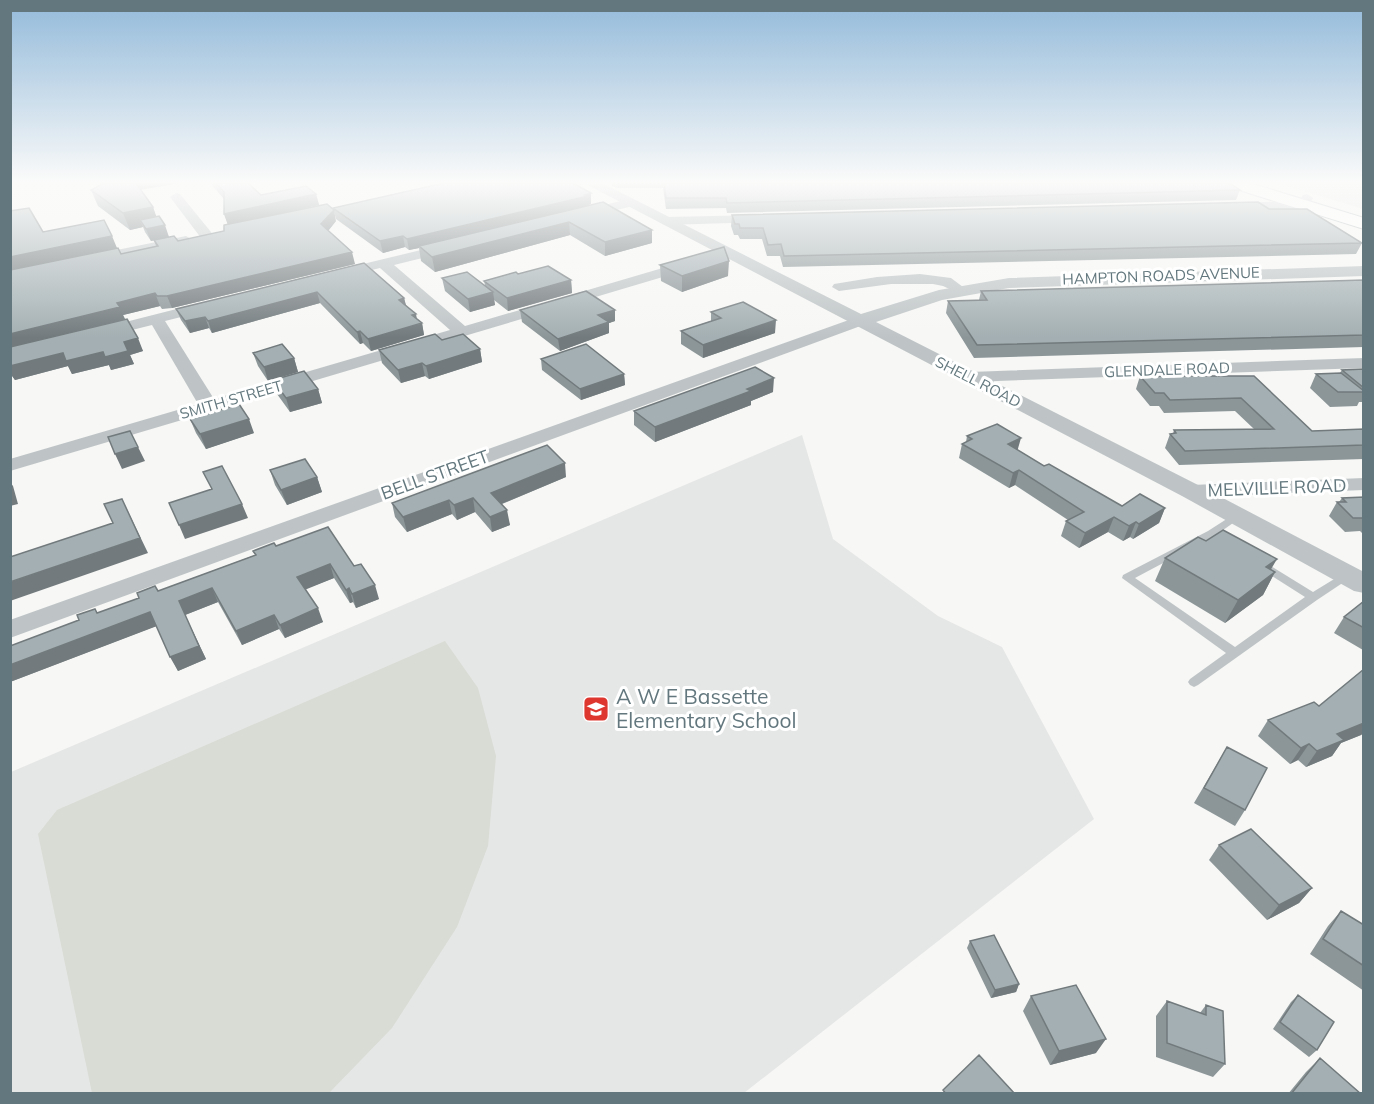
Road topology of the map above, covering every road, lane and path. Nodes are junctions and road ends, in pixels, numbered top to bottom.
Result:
1 (210, 235) edge
2 (690, 235) edge
3 (461, 244) edge
4 (727, 254) junction
5 (80, 262) edge
6 (383, 263) junction
7 (1364, 271) edge
8 (326, 277) edge
9 (839, 287) dead end
10 (960, 290) junction
11 (224, 302) edge
12 (156, 319) junction
13 (860, 321) junction
14 (462, 332) junction
15 (89, 336) edge
16 (1364, 363) edge
17 (970, 377) junction
18 (209, 406) junction
19 (10, 465) edge
20 (1364, 484) edge
21 (1191, 491) junction
22 (1236, 516) junction
23 (1212, 533) junction
24 (1232, 546) edge
25 (1252, 559) edge
26 (1356, 580) edge
27 (1312, 597) junction
28 (10, 629) edge
29 (1234, 652) junction
30 (1194, 682) dead end

1 - 5 street
2 - 4 street, SHELL ROAD
3 - 6 street
4 - 13 street, SHELL ROAD
4 - 14 street, SMITH STREET
6 - 8 street
6 - 14 street
7 - 10 street, HAMPTON ROADS AVENUE
9 - 10 street, HAMPTON ROADS AVENUE
10 - 13 street, HAMPTON ROADS AVENUE
11 - 12 street
12 - 15 street
12 - 18 street
13 - 17 street, SHELL ROAD
13 - 28 street, BELL STREET
14 - 18 street, SMITH STREET
16 - 17 street, GLENDALE ROAD
17 - 21 street, SHELL ROAD
18 - 19 street, SMITH STREET
20 - 21 street, MELVILLE ROAD
21 - 22 street, SHELL ROAD
22 - 23 lane
22 - 26 street, SHELL ROAD
23 - 24 lane
23 - 29 lane
25 - 27 lane
26 - 27 lane
27 - 29 lane
29 - 30 lane

